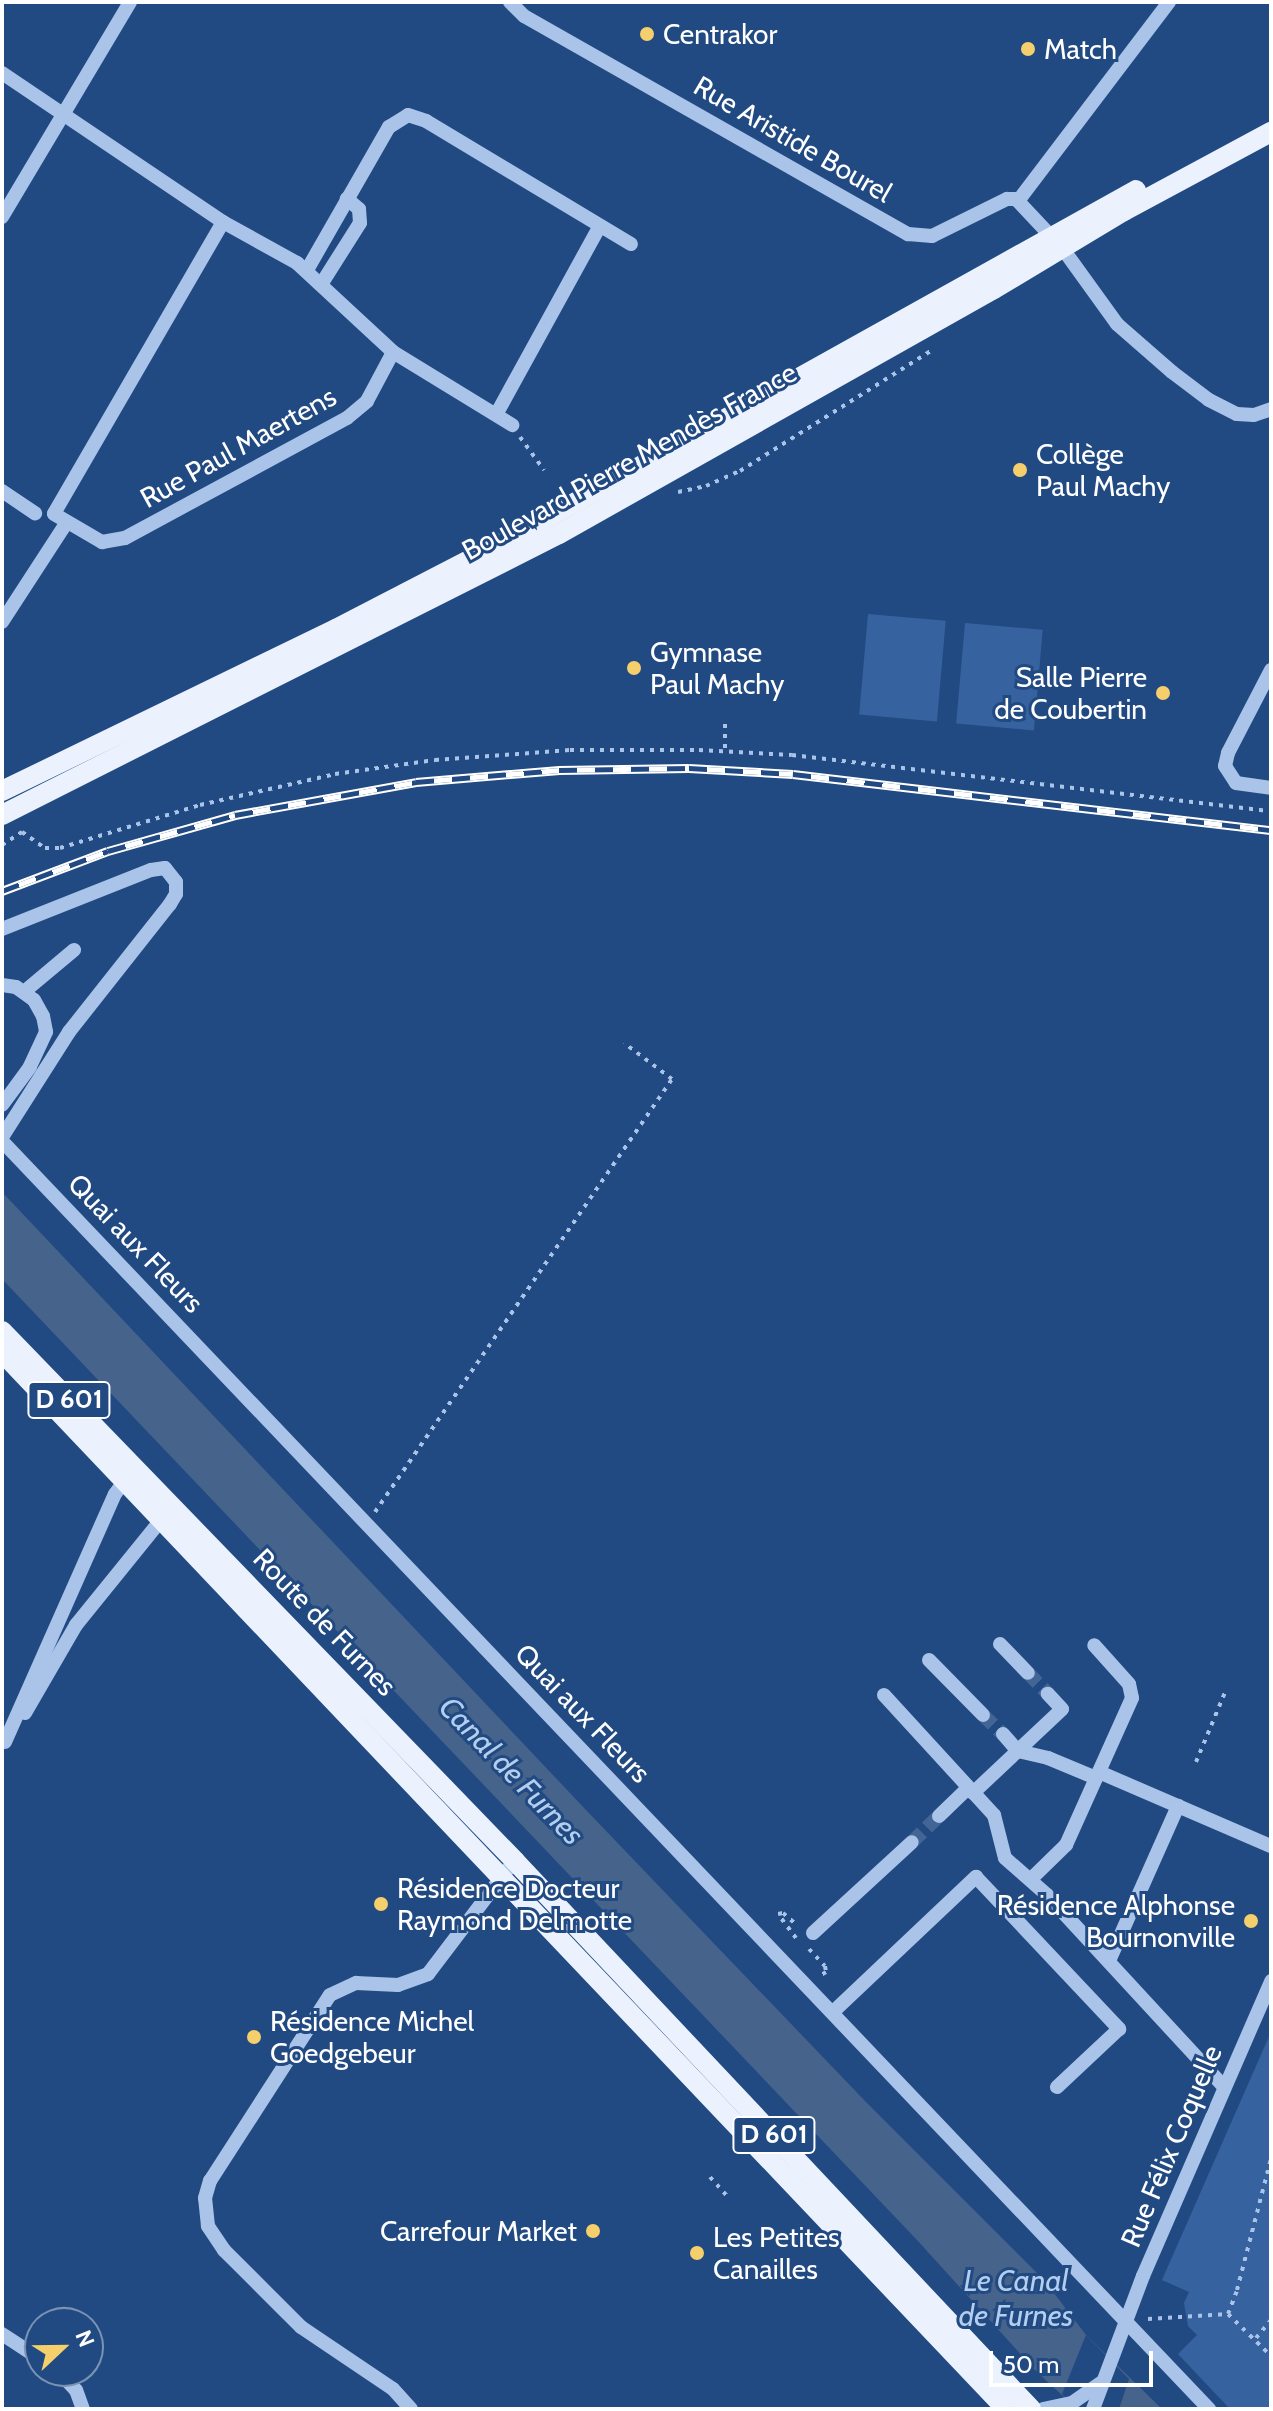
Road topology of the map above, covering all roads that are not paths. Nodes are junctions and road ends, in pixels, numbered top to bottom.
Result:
1 (130, 2) edge
2 (510, 2) edge
3 (1169, 2) edge
4 (2, 73) edge
5 (63, 114) junction
6 (1271, 121) edge
7 (1271, 132) edge
8 (347, 199) junction
9 (1018, 201) junction
10 (2, 217) edge
11 (223, 222) junction
12 (600, 226) junction
13 (1057, 242) junction
14 (631, 244) dead end
15 (307, 270) junction
16 (322, 283) junction
17 (393, 352) junction
18 (1271, 409) edge
19 (497, 413) junction
20 (512, 425) road end
21 (2, 491) edge
22 (35, 513) dead end
23 (67, 522) junction
24 (2, 622) edge
25 (1271, 670) edge
26 (1271, 788) edge
27 (2, 791) edge
28 (2, 815) edge
29 (2, 929) edge
30 (74, 950) dead end
31 (2, 985) edge
32 (25, 991) junction
33 (2, 1105) edge
34 (2, 1139) edge
35 (4, 1342) edge
36 (129, 1475) junction
37 (167, 1512) junction
38 (1000, 1644) dead end
39 (1094, 1645) dead end
40 (929, 1660) dead end
41 (1028, 1673) tunnel mouth
42 (1048, 1694) tunnel mouth
43 (884, 1695) dead end
44 (983, 1715) tunnel mouth
45 (1003, 1734) tunnel mouth
46 (3, 1744) edge
47 (1018, 1751) junction
48 (1098, 1775) junction
49 (971, 1791) junction
50 (1178, 1806) junction
51 (939, 1816) tunnel mouth
52 (912, 1842) tunnel mouth
53 (1271, 1846) edge
54 (509, 1868) junction
55 (1031, 1879) junction
56 (813, 1933) dead end
57 (1109, 1961) junction
58 (1271, 1981) edge
59 (833, 2012) junction
60 (1057, 2087) dead end
61 (1224, 2087) junction
62 (1123, 2327) junction
63 (2, 2334) edge
64 (24, 2348) edge
65 (1104, 2380) junction
66 (73, 2387) edge
67 (83, 2409) edge
68 (411, 2409) edge
69 (1006, 2409) edge
70 (1033, 2409) edge
71 (1043, 2409) edge
72 (1093, 2409) edge
73 (1209, 2409) edge

1 - 5 street
2 - 9 street, Rue Aristide Bourel
3 - 9 street
4 - 5 street
5 - 10 street
5 - 11 street
6 - 13 main road, Boulevard Pierre Mendès France
7 - 13 main road, Boulevard Pierre Mendès France
8 - 12 street
8 - 15 street
8 - 16 street
9 - 13 street
11 - 15 street
11 - 23 street, Rue Paul Maertens
12 - 14 street
12 - 19 street
13 - 18 street
13 - 27 main road, Boulevard Pierre Mendès France
13 - 28 main road, Boulevard Pierre Mendès France
15 - 16 street
16 - 17 street
17 - 19 street
17 - 23 street, Rue Paul Maertens
19 - 20 street
21 - 22 street
23 - 24 street
25 - 26 street
29 - 34 street
30 - 32 street
31 - 32 street
32 - 33 street
34 - 59 street, Quai aux Fleurs
35 - 36 main road, Route de Furnes / D 601
36 - 37 main road, Route de Furnes / D 601
36 - 46 street
37 - 46 street
37 - 54 main road, Route de Furnes / D 601
38 - 41 street
39 - 48 street
40 - 44 street
42 - 47 street
43 - 49 street
45 - 47 street
47 - 48 street
47 - 49 street
48 - 50 street
48 - 55 street
49 - 51 street
49 - 55 street
50 - 53 street
50 - 57 street
52 - 56 street
54 - 68 street
54 - 69 main road, Route de Furnes / D 601
54 - 70 main road, Route de Furnes / D 601
55 - 57 street
57 - 61 street
58 - 61 street, Rue Félix Coquelle
59 - 60 street
59 - 62 street, Quai aux Fleurs
61 - 62 street, Rue Félix Coquelle
62 - 65 street, Rue Félix Coquelle
62 - 73 street, Quai aux Fleurs
63 - 64 street
65 - 71 street
65 - 72 street, Rue Félix Coquelle
66 - 67 street

